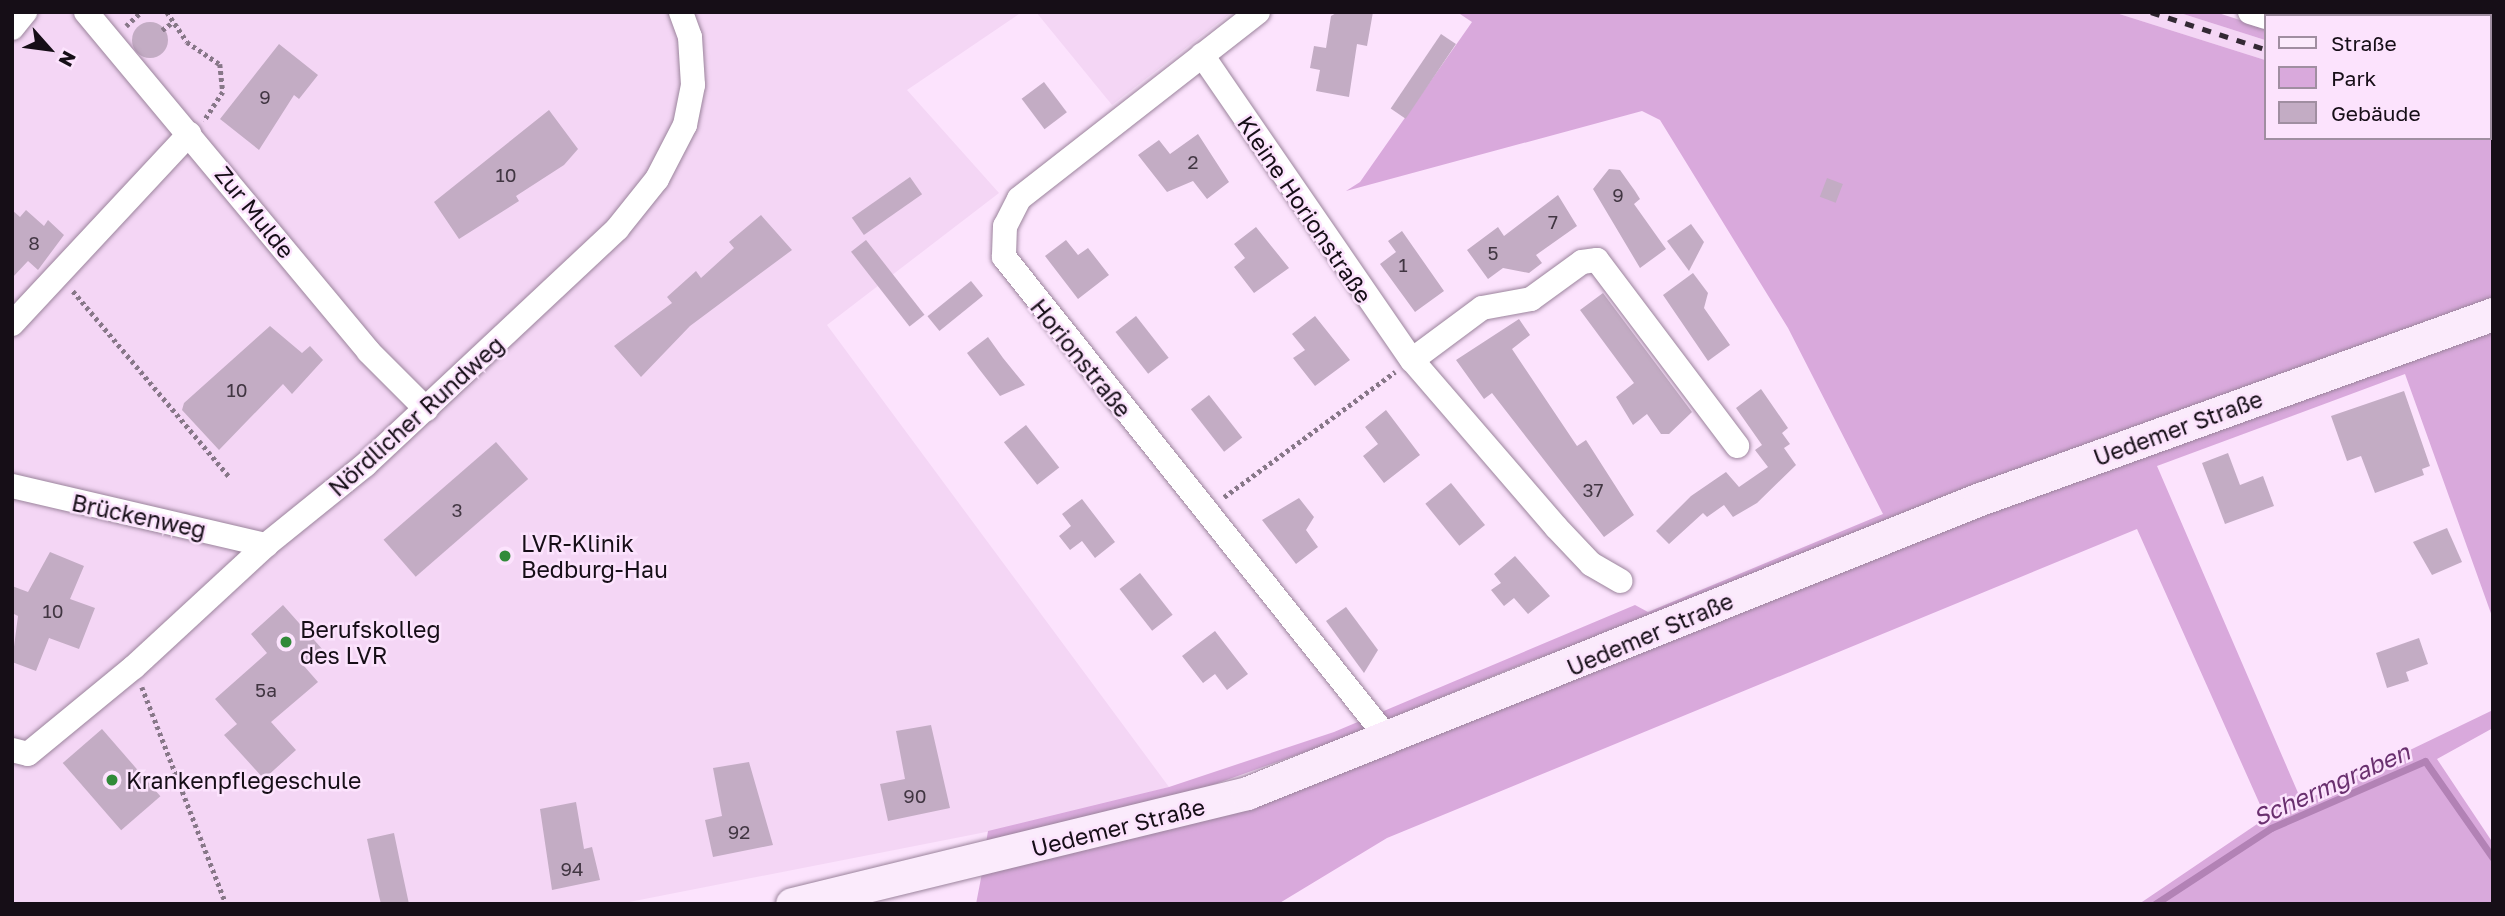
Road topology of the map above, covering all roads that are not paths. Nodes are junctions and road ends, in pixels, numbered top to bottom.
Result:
1 (25, 12) edge
2 (86, 12) edge
3 (681, 12) edge
4 (1258, 12) edge
5 (12, 28) edge
6 (1202, 55) junction
7 (189, 134) junction
8 (2493, 314) edge
9 (12, 324) edge
10 (1412, 360) junction
11 (426, 409) junction
12 (1737, 446) dead end
13 (12, 486) edge
14 (266, 545) junction
15 (1620, 581) dead end
16 (1390, 741) junction
17 (18, 757) edge
18 (792, 904) edge

1 - 5 street
2 - 7 street, Zur Mulde
3 - 11 street, Nördlicher Rundweg
4 - 6 street, Horionstraße
6 - 10 street, Kleine Horionstraße
6 - 16 street, Horionstraße
7 - 9 street
7 - 11 street, Zur Mulde
8 - 16 main road, Uedemer Straße
10 - 12 street
10 - 15 street, Kleine Horionstraße
11 - 14 street, Nördlicher Rundweg
13 - 14 street, Brückenweg
14 - 17 street, Nördlicher Rundweg
16 - 18 main road, Uedemer Straße

